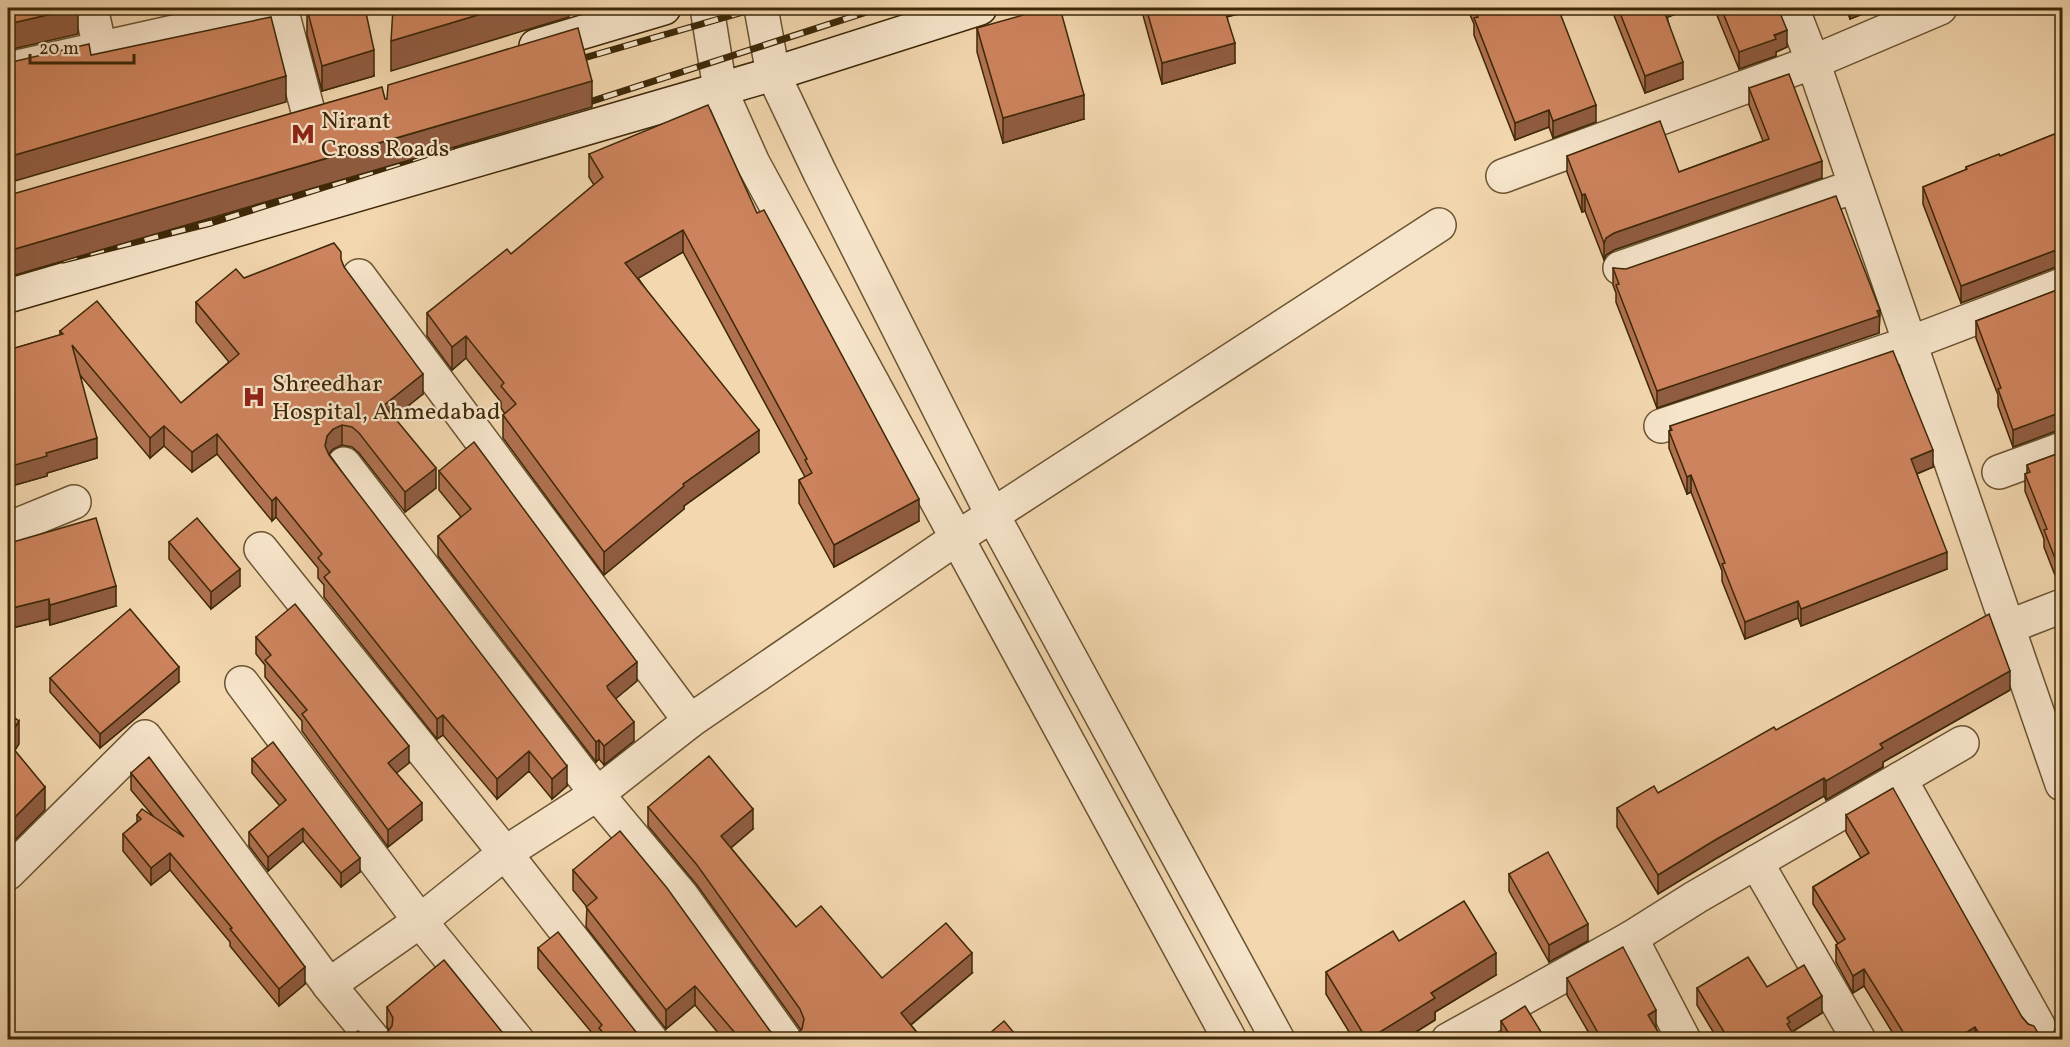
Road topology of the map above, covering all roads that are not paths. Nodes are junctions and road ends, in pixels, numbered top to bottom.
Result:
1 (91, 8) edge
2 (281, 8) edge
3 (664, 8) edge
4 (707, 8) edge
5 (761, 8) edge
6 (980, 8) edge
7 (1792, 8) edge
8 (1940, 8) edge
9 (100, 48) junction
10 (504, 56) edge
11 (1813, 62) junction
12 (8, 69) edge
13 (773, 74) junction
14 (720, 89) junction
15 (275, 125) edge
16 (1503, 176) dead end
17 (1855, 186) junction
18 (1439, 225) dead end
19 (1620, 268) edge
20 (359, 276) dead end
21 (2062, 285) edge
22 (8, 296) edge
23 (1911, 343) junction
24 (1661, 426) dead end
25 (2062, 450) edge
26 (345, 464) dead end
27 (1999, 472) dead end
28 (74, 502) dead end
29 (992, 514) junction
30 (8, 529) edge
31 (957, 538) junction
32 (261, 549) dead end
33 (2062, 606) edge
34 (2008, 627) junction
35 (242, 683) dead end
36 (690, 721) junction
37 (1962, 743) dead end
38 (2061, 773) edge
39 (1900, 778) junction
40 (597, 794) junction
41 (505, 853) junction
42 (1756, 862) junction
43 (8, 873) edge
44 (420, 921) junction
45 (1631, 938) junction
46 (329, 985) junction
47 (2038, 1025) dead end
48 (1459, 1037) edge
49 (374, 1040) edge
50 (517, 1040) edge
51 (651, 1040) edge
52 (785, 1040) edge
53 (1230, 1040) edge
54 (1278, 1040) edge
55 (1684, 1040) edge
56 (1859, 1040) edge

1 - 9 street
2 - 9 street
2 - 15 street
3 - 10 street
4 - 14 street
5 - 13 street
6 - 13 street
7 - 11 street
8 - 11 street
9 - 12 street
11 - 16 street
11 - 17 street
13 - 14 street
13 - 29 street
14 - 22 street
14 - 31 street
17 - 19 street
17 - 23 street
18 - 29 street
20 - 36 street
21 - 23 street
23 - 24 street
23 - 34 street
25 - 27 street
26 - 40 street
28 - 30 street
29 - 31 street
29 - 54 street
31 - 36 street
31 - 53 street
32 - 41 street
33 - 34 street
34 - 38 street
35 - 44 street
36 - 40 street
37 - 39 street
39 - 42 street
39 - 47 street
40 - 41 street
40 - 52 street
41 - 44 street
41 - 51 street
42 - 45 street
42 - 56 street
43 - 46 street
44 - 46 street
44 - 50 street
45 - 48 street
45 - 55 street
46 - 49 street

